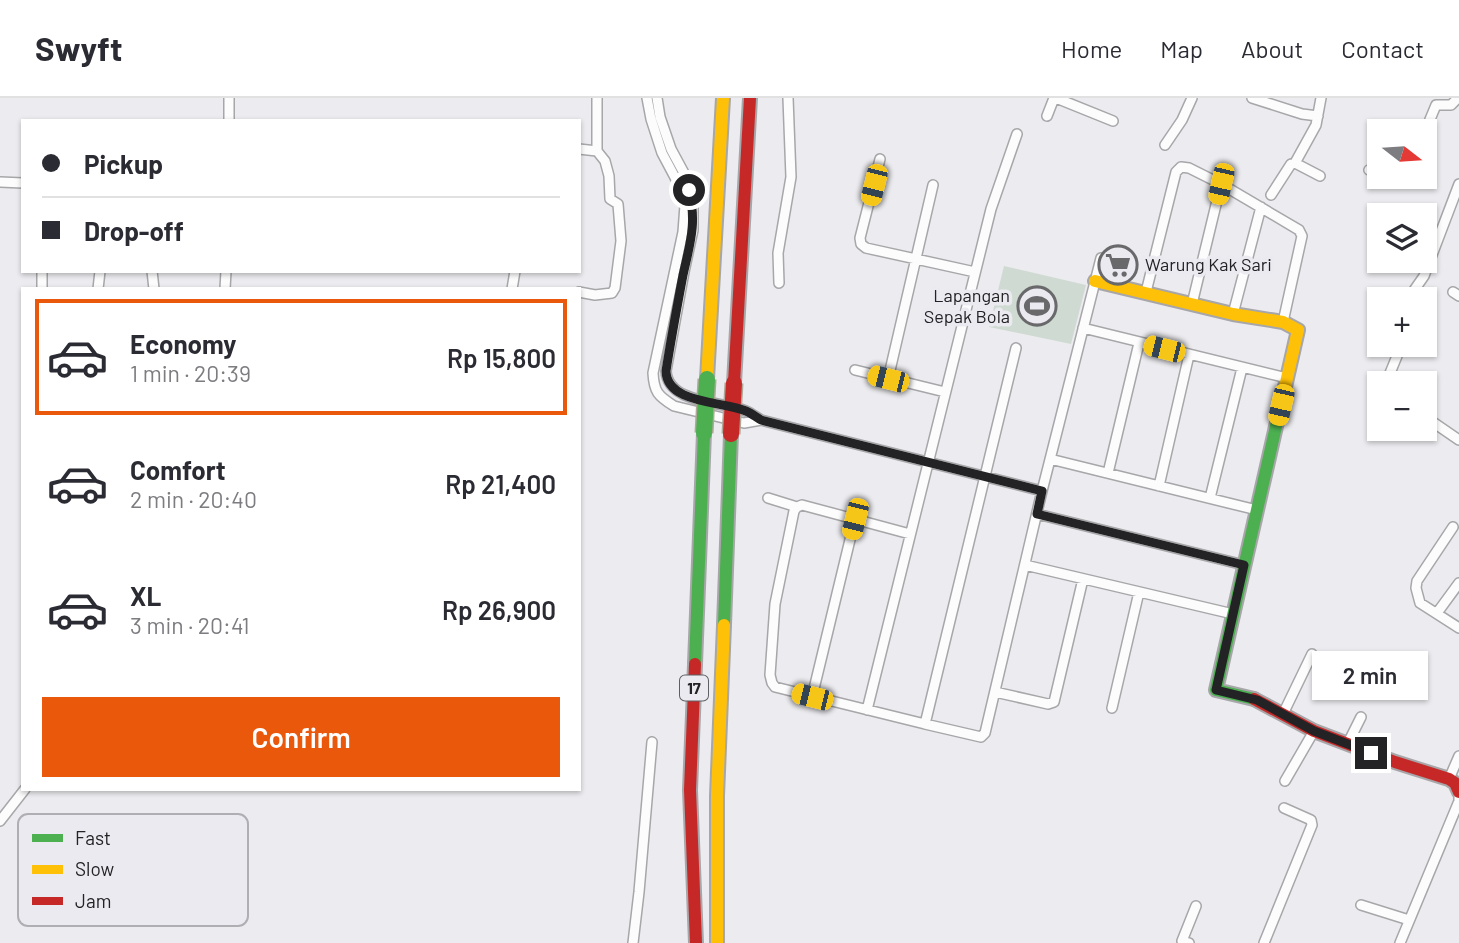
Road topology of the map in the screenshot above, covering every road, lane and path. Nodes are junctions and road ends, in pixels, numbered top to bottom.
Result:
1 (229, 98) edge
2 (597, 98) edge
3 (648, 98) edge
4 (657, 98) edge
5 (723, 98) edge
6 (750, 98) edge
7 (788, 98) edge
8 (1055, 98) edge
9 (1192, 98) edge
10 (1252, 98) edge
11 (1321, 98) edge
12 (1458, 98) edge
13 (1047, 116) dead end
14 (1318, 116) junction
15 (229, 119) edge
16 (1430, 119) edge
17 (1113, 121) dead end
18 (1017, 134) dead end
19 (1165, 145) dead end
20 (581, 149) edge
21 (597, 151) junction
22 (880, 159) dead end
23 (1295, 163) junction
24 (1320, 176) dead end
25 (0, 182) edge
26 (21, 183) edge
27 (1221, 184) junction
28 (1459, 184) edge
29 (933, 185) dead end
30 (1271, 195) dead end
31 (1261, 207) junction
32 (1101, 258) dead end
33 (916, 260) junction
34 (975, 272) junction
35 (1095, 281) junction
36 (779, 283) dead end
37 (1416, 287) edge
38 (581, 292) edge
39 (1146, 292) junction
40 (1192, 304) junction
41 (1233, 314) junction
42 (1283, 322) junction
43 (1083, 328) junction
44 (1139, 343) junction
45 (1016, 348) dead end
46 (1189, 355) junction
47 (1242, 368) junction
48 (855, 370) dead end
49 (888, 379) junction
50 (1287, 379) junction
51 (945, 392) junction
52 (761, 420) junction
53 (1437, 425) edge
54 (1459, 439) edge
55 (1050, 458) junction
56 (928, 461) junction
57 (1108, 473) junction
58 (985, 476) junction
59 (1159, 486) junction
60 (1042, 491) junction
61 (768, 498) dead end
62 (1210, 498) junction
63 (797, 506) junction
64 (1257, 510) junction
65 (1037, 514) junction
66 (855, 519) junction
67 (1453, 527) dead end
68 (910, 534) junction
69 (1025, 565) junction
70 (1244, 565) junction
71 (1083, 579) junction
72 (1459, 583) edge
73 (1139, 592) junction
74 (1233, 614) junction
75 (1437, 614) junction
76 (1459, 628) edge
77 (1312, 654) dead end
78 (995, 692) junction
79 (812, 697) junction
80 (1112, 708) dead end
81 (867, 710) junction
82 (1283, 714) junction
83 (1361, 717) dead end
84 (925, 724) junction
85 (1314, 731) junction
86 (652, 743) dead end
87 (1347, 745) junction
88 (1459, 756) edge
89 (1285, 781) dead end
90 (1456, 788) edge
91 (22, 791) edge
92 (1284, 808) dead end
93 (0, 821) edge
94 (1361, 905) dead end
95 (1196, 906) dead end
96 (1409, 920) junction
97 (633, 943) edge
98 (696, 943) edge
99 (717, 943) edge
100 (1189, 943) edge
101 (1264, 943) edge
102 (1400, 943) edge

1 - 15 street
2 - 21 street
3 - 52 street
4 - 52 street
5 - 98 main road, 17, bridge
6 - 99 main road, 17, bridge
7 - 36 street
8 - 13 street
8 - 17 street
9 - 19 street
10 - 14 street
11 - 14 street
12 - 16 street
14 - 23 street
18 - 34 street
20 - 21 street
21 - 38 street
22 - 33 street
23 - 24 street
23 - 30 street
25 - 26 street
27 - 31 street
27 - 39 street
27 - 40 street
28 - 37 street
29 - 33 street
31 - 41 street
31 - 42 street
32 - 35 street
33 - 34 street
33 - 49 street
34 - 51 street
35 - 39 main road
35 - 43 street
39 - 40 main road
40 - 41 main road
41 - 42 main road
42 - 50 main road
43 - 44 street
43 - 55 street
44 - 46 street
44 - 57 street
45 - 58 street
46 - 47 street
46 - 59 street
47 - 50 street
47 - 62 street
48 - 49 street
49 - 51 street
50 - 64 main road
51 - 56 street
52 - 56 street
53 - 54 street
55 - 57 street
55 - 60 street
56 - 58 street
56 - 68 street
57 - 59 street
58 - 60 street
58 - 84 street
59 - 62 street
60 - 65 street
61 - 63 street
62 - 64 street
63 - 66 street
63 - 79 street
64 - 70 main road
65 - 69 street
65 - 70 street
66 - 68 street
66 - 79 street
67 - 75 street
68 - 81 street
69 - 71 street
69 - 78 street
70 - 74 main road
71 - 73 street
71 - 78 street
72 - 75 street
73 - 74 street
73 - 80 street
74 - 82 main road
75 - 76 street
77 - 82 street
78 - 84 street
79 - 81 street
81 - 84 street
82 - 85 main road
83 - 87 street
85 - 87 main road
85 - 89 street
86 - 97 street
87 - 90 main road
88 - 90 street
90 - 96 street
91 - 93 street
92 - 101 street
94 - 96 street
95 - 100 street
96 - 102 street

